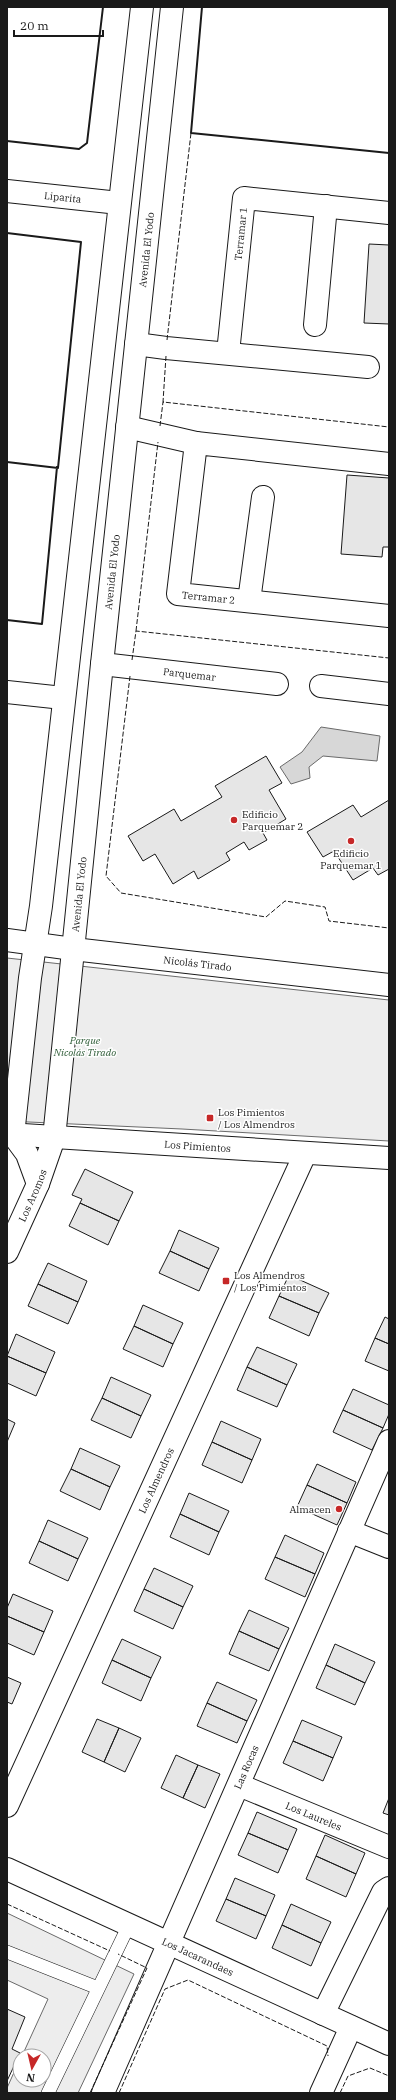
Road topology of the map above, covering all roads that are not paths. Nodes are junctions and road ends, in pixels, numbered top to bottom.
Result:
1 (142, 7) edge
2 (172, 7) edge
3 (7, 191) edge
4 (119, 203) junction
5 (326, 206) junction
6 (389, 213) edge
7 (315, 325) dead end
8 (136, 344) junction
9 (228, 353) junction
10 (368, 367) dead end
11 (127, 427) junction
12 (196, 443) junction
13 (389, 464) edge
14 (263, 497) dead end
15 (249, 601) junction
16 (389, 616) edge
17 (102, 664) junction
18 (277, 684) dead end
19 (321, 686) dead end
20 (7, 692) edge
21 (389, 694) edge
22 (63, 698) junction
23 (7, 940) edge
24 (35, 943) junction
25 (73, 949) junction
26 (389, 985) edge
27 (10, 1134) edge
28 (54, 1138) junction
29 (305, 1154) junction
30 (389, 1158) edge
31 (38, 1184) junction
32 (7, 1252) edge
33 (389, 1441) edge
34 (349, 1531) junction
35 (389, 1547) edge
36 (239, 1785) junction
37 (7, 1806) edge
38 (389, 1847) edge
39 (7, 1869) edge
40 (389, 1888) edge
41 (129, 1925) junction
42 (170, 1944) junction
43 (7, 1952) edge
44 (98, 1988) junction
45 (323, 2014) junction
46 (351, 2027) junction
47 (389, 2044) edge
48 (48, 2093) edge
49 (104, 2093) edge
50 (321, 2093) edge

1 - 4 street
2 - 8 street, Avenida El Yodo
3 - 4 street, Liparita
4 - 22 street
5 - 6 street, Terramar 1
5 - 7 street
5 - 9 street, Terramar 1
8 - 9 street
8 - 11 street, Avenida El Yodo
9 - 10 street
11 - 12 street
11 - 17 street, Avenida El Yodo
12 - 13 street
12 - 15 street, Terramar 2
14 - 15 street
15 - 16 street, Terramar 2
17 - 18 street, Parquemar
17 - 25 street, Avenida El Yodo
19 - 21 street
20 - 22 street
22 - 24 street
23 - 24 street, Nicolás Tirado
24 - 25 street, Nicolás Tirado
24 - 27 street
25 - 26 street, Nicolás Tirado
25 - 28 street, Avenida El Yodo
27 - 28 street, Los Pimientos
27 - 31 street
28 - 29 street, Los Pimientos
28 - 31 street, Los Aromos
29 - 30 street, Los Pimientos
29 - 37 street, Los Almendros
31 - 32 street, Los Aromos
33 - 34 street, Las Rocas
34 - 35 street
34 - 36 street, Las Rocas
36 - 38 street, Los Laureles
36 - 42 street, Las Rocas
39 - 41 street, Los Jacarandaes
40 - 45 street
41 - 42 street, Los Jacarandaes
41 - 44 lane
42 - 45 street, Los Jacarandaes
42 - 49 street, Las Rocas
43 - 44 lane
44 - 48 lane
45 - 46 street, Los Jacarandaes
46 - 47 street, Los Jacarandaes
46 - 50 street

